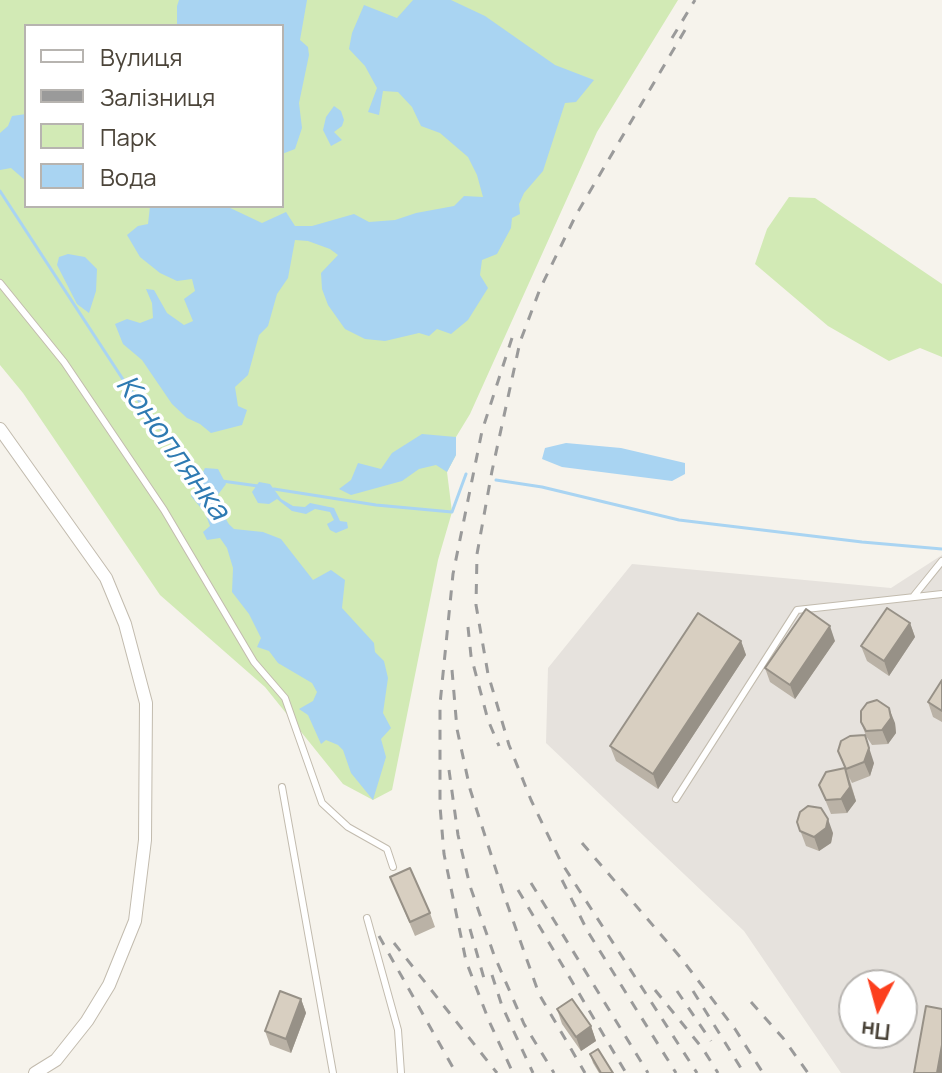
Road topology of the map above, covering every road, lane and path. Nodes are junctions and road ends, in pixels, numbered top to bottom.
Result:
1 (0, 283) edge
2 (0, 429) edge
3 (942, 561) edge
4 (942, 594) edge
5 (913, 597) junction
6 (282, 787) dead end
7 (676, 799) dead end
8 (393, 867) dead end
9 (367, 918) dead end
10 (35, 1073) edge
11 (333, 1073) edge
12 (401, 1073) edge

1 - 8 lane
2 - 10 street
3 - 5 lane
4 - 5 lane
5 - 7 lane
6 - 11 lane
9 - 12 lane

